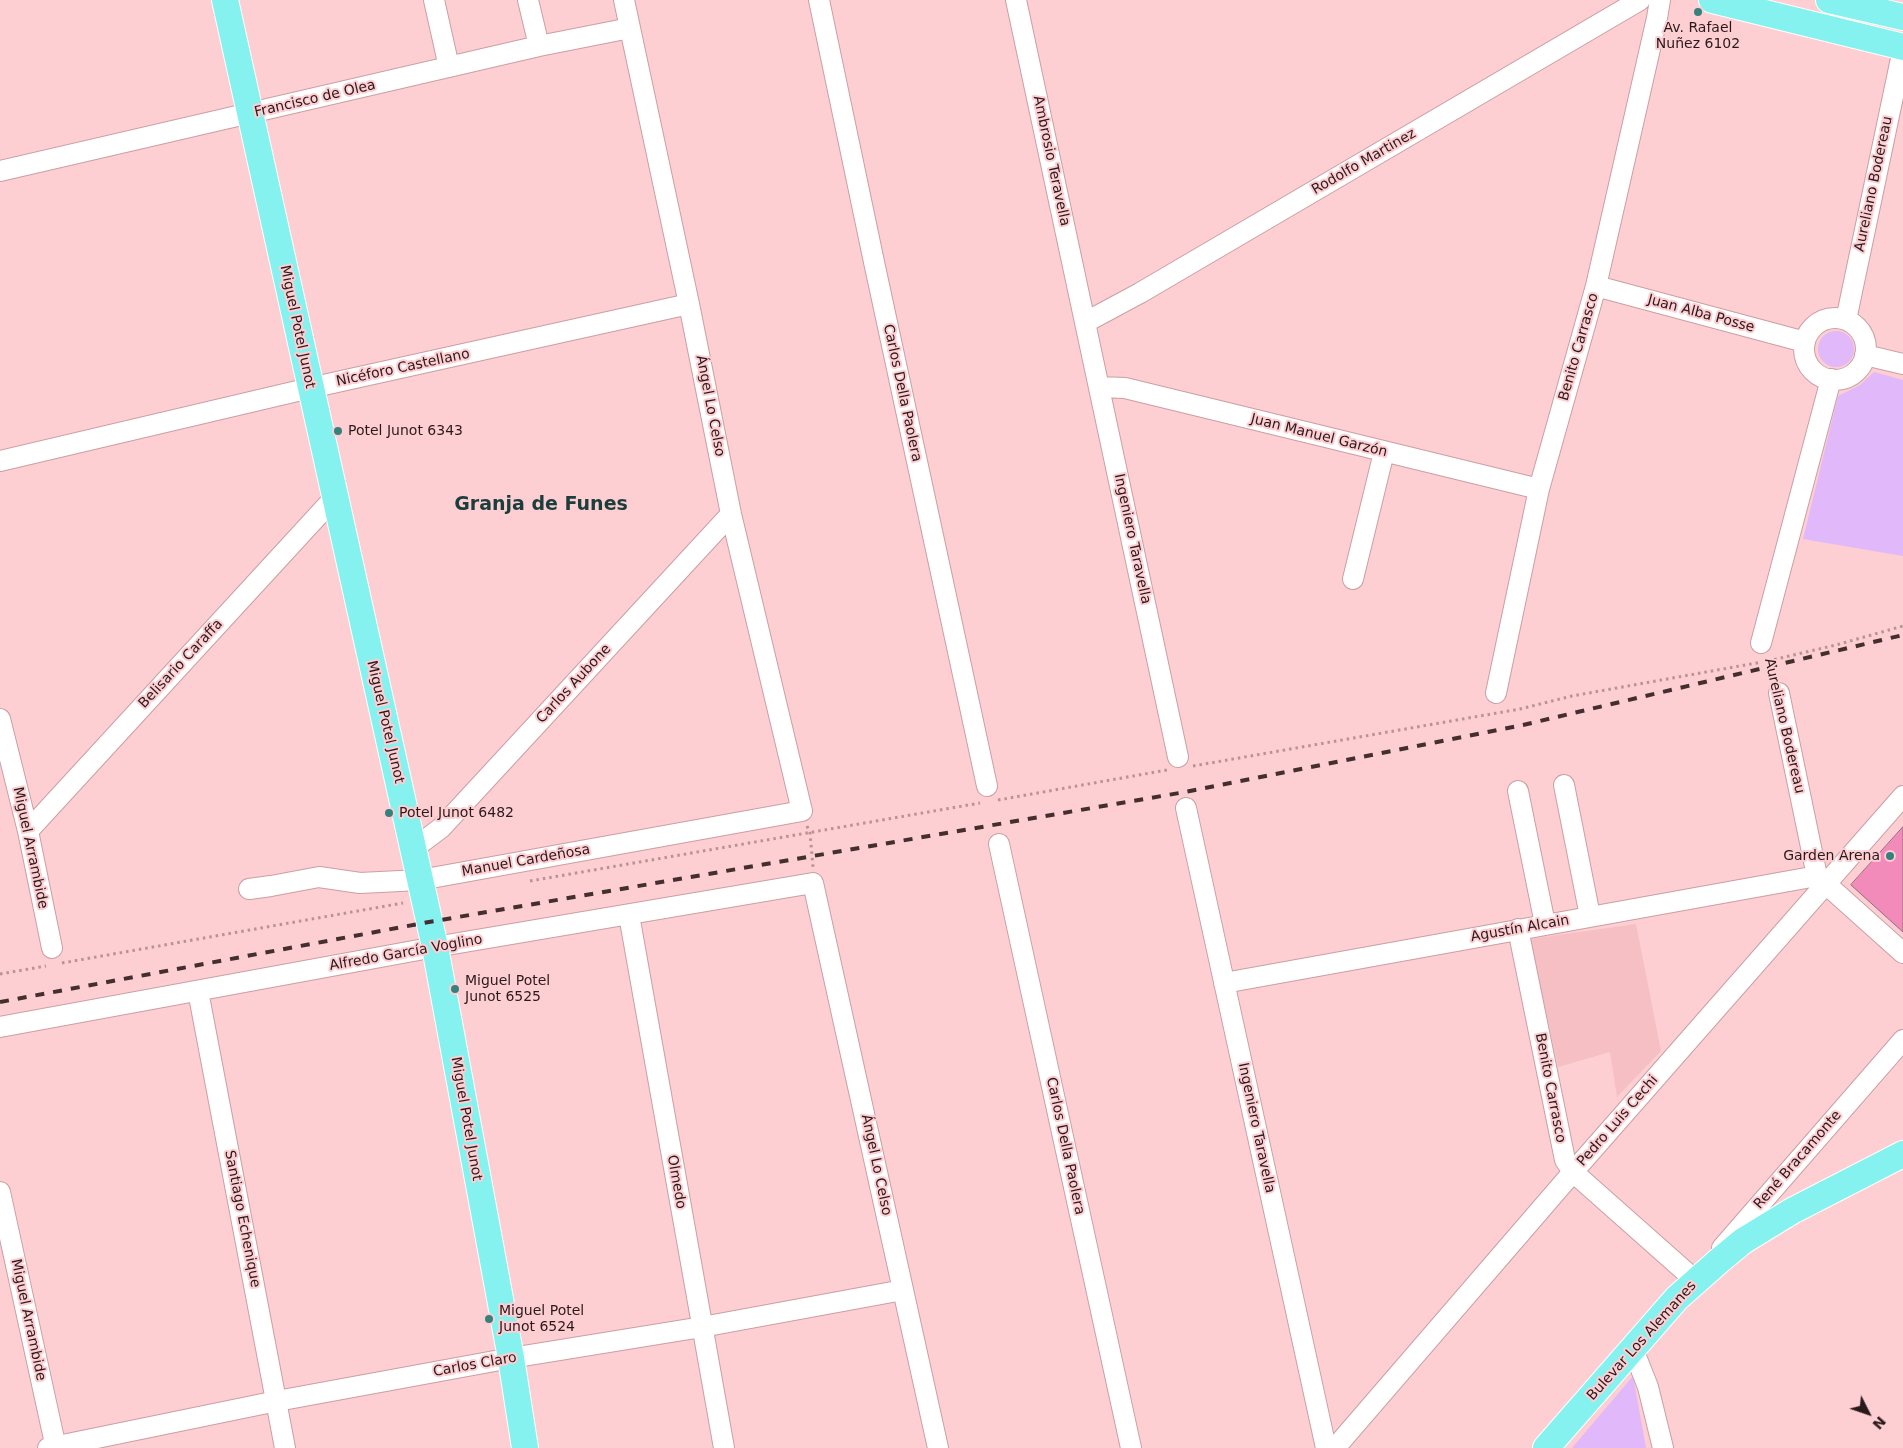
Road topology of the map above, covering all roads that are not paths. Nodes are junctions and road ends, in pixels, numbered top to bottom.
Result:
1 (225, 0) edge
2 (434, 0) edge
3 (528, 0) edge
4 (624, 0) edge
5 (819, 0) edge
6 (1016, 0) edge
7 (1640, 0) edge
8 (1660, 0) edge
9 (1712, 0) edge
10 (1829, 0) edge
11 (1903, 17) edge
12 (630, 28) junction
13 (539, 46) junction
14 (1903, 48) edge
15 (449, 67) junction
16 (251, 114) junction
17 (0, 171) edge
18 (1596, 286) junction
19 (689, 304) junction
20 (1846, 320) junction
21 (1086, 322) junction
22 (1805, 342) junction
23 (1865, 355) junction
24 (1903, 364) edge
25 (1831, 379) junction
26 (1099, 387) junction
27 (310, 388) junction
28 (1384, 452) junction
29 (0, 461) edge
30 (1539, 489) junction
31 (334, 497) junction
32 (731, 514) junction
33 (1352, 579) dead end
34 (1761, 643) road end
35 (1496, 693) dead end
36 (1779, 693) road end
37 (0, 719) edge
38 (1179, 764) road end
39 (1564, 785) dead end
40 (1518, 790) dead end
41 (989, 796) road end
42 (1903, 796) edge
43 (1186, 808) dead end
44 (802, 811) joint
45 (28, 831) junction
46 (999, 844) dead end
47 (413, 849) junction
48 (1822, 881) junction
49 (813, 882) joint
50 (249, 888) dead end
51 (422, 890) junction
52 (629, 915) junction
53 (1590, 916) junction
54 (1545, 924) junction
55 (1518, 929) junction
56 (435, 947) junction
57 (1903, 953) edge
58 (53, 959) road end
59 (1224, 983) junction
60 (198, 991) junction
61 (0, 1027) edge
62 (1903, 1040) edge
63 (1903, 1154) edge
64 (1573, 1172) junction
65 (0, 1192) edge
66 (1696, 1281) junction
67 (903, 1290) junction
68 (702, 1327) junction
69 (1632, 1349) junction
70 (511, 1358) junction
71 (277, 1401) junction
72 (53, 1448) edge
73 (286, 1448) edge
74 (525, 1448) edge
75 (724, 1448) edge
76 (938, 1448) edge
77 (1131, 1448) edge
78 (1326, 1448) edge
79 (1335, 1448) edge
80 (1546, 1448) edge
81 (1662, 1448) edge

1 - 16 main road, Miguel Potel Junot
2 - 15 street
3 - 13 street
4 - 12 street, Ángel Lo Celso
5 - 41 street, Carlos Della Paolera
6 - 21 street, Ambrosio Teravella
7 - 21 street, Rodolfo Martinez
8 - 18 street, Benito Carrasco
9 - 14 main road
10 - 11 main road
12 - 13 street, Francisco de Olea
12 - 19 street, Ángel Lo Celso
13 - 15 street, Francisco de Olea
14 - 20 street, Aureliano Bodereau
15 - 16 street, Francisco de Olea
16 - 17 street, Francisco de Olea
16 - 27 main road, Miguel Potel Junot
18 - 22 street, Juan Alba Posse
18 - 30 street, Benito Carrasco
19 - 27 street, Nicéforo Castellano
19 - 32 street, Ángel Lo Celso
20 - 22 street
20 - 23 street
21 - 26 street, Ingeniero Taravella
22 - 25 street
23 - 24 street
23 - 25 street
25 - 34 street, Aureliano Bodereau
26 - 28 street, Juan Manuel Garzón
26 - 38 street, Ingeniero Taravella
27 - 29 street, Nicéforo Castellano
27 - 31 main road, Miguel Potel Junot
28 - 30 street, Juan Manuel Garzón
28 - 33 street
30 - 35 street, Benito Carrasco
31 - 45 street, Belisario Caraffa
31 - 47 main road, Miguel Potel Junot
32 - 44 street, Ángel Lo Celso
32 - 47 street, Carlos Aubone
36 - 48 street, Aureliano Bodereau
37 - 45 street, Miguel Arrambide
39 - 53 street
40 - 54 street
42 - 48 street, Pedro Luis Cechi
43 - 59 street, Ingeniero Taravella
44 - 51 street, Manuel Cardeñosa
45 - 58 street, Miguel Arrambide
46 - 77 street, Carlos Della Paolera
47 - 51 main road, Miguel Potel Junot
48 - 53 street, Agustín Alcain
48 - 57 street
48 - 64 street, Pedro Luis Cechi
49 - 52 street, Alfredo García Voglino
49 - 67 street, Ángel Lo Celso
50 - 51 street, Manuel Cardeñosa
51 - 56 main road, Miguel Potel Junot
52 - 56 street, Alfredo García Voglino
52 - 68 street, Olmedo
53 - 54 street, Agustín Alcain
54 - 55 street, Agustín Alcain
55 - 59 street, Agustín Alcain
55 - 64 street, Benito Carrasco
56 - 60 street, Alfredo García Voglino
56 - 70 main road, Miguel Potel Junot
59 - 78 street, Ingeniero Taravella
60 - 61 street, Alfredo García Voglino
60 - 71 street, Santiago Echenique
62 - 66 street, René Bracamonte
63 - 66 main road, Bulevar Los Alemanes
64 - 66 street, Benito Carrasco
64 - 79 street, Pedro Luis Cechi
65 - 72 street, Miguel Arrambide
66 - 69 main road, Bulevar Los Alemanes
67 - 68 street, Carlos Claro
67 - 76 street, Ángel Lo Celso
68 - 70 street, Carlos Claro
68 - 75 street, Olmedo
69 - 80 main road, Bulevar Los Alemanes
69 - 81 street
70 - 71 street, Carlos Claro
70 - 74 main road, Miguel Potel Junot
71 - 72 street, Carlos Claro
71 - 73 street, Santiago Echenique

